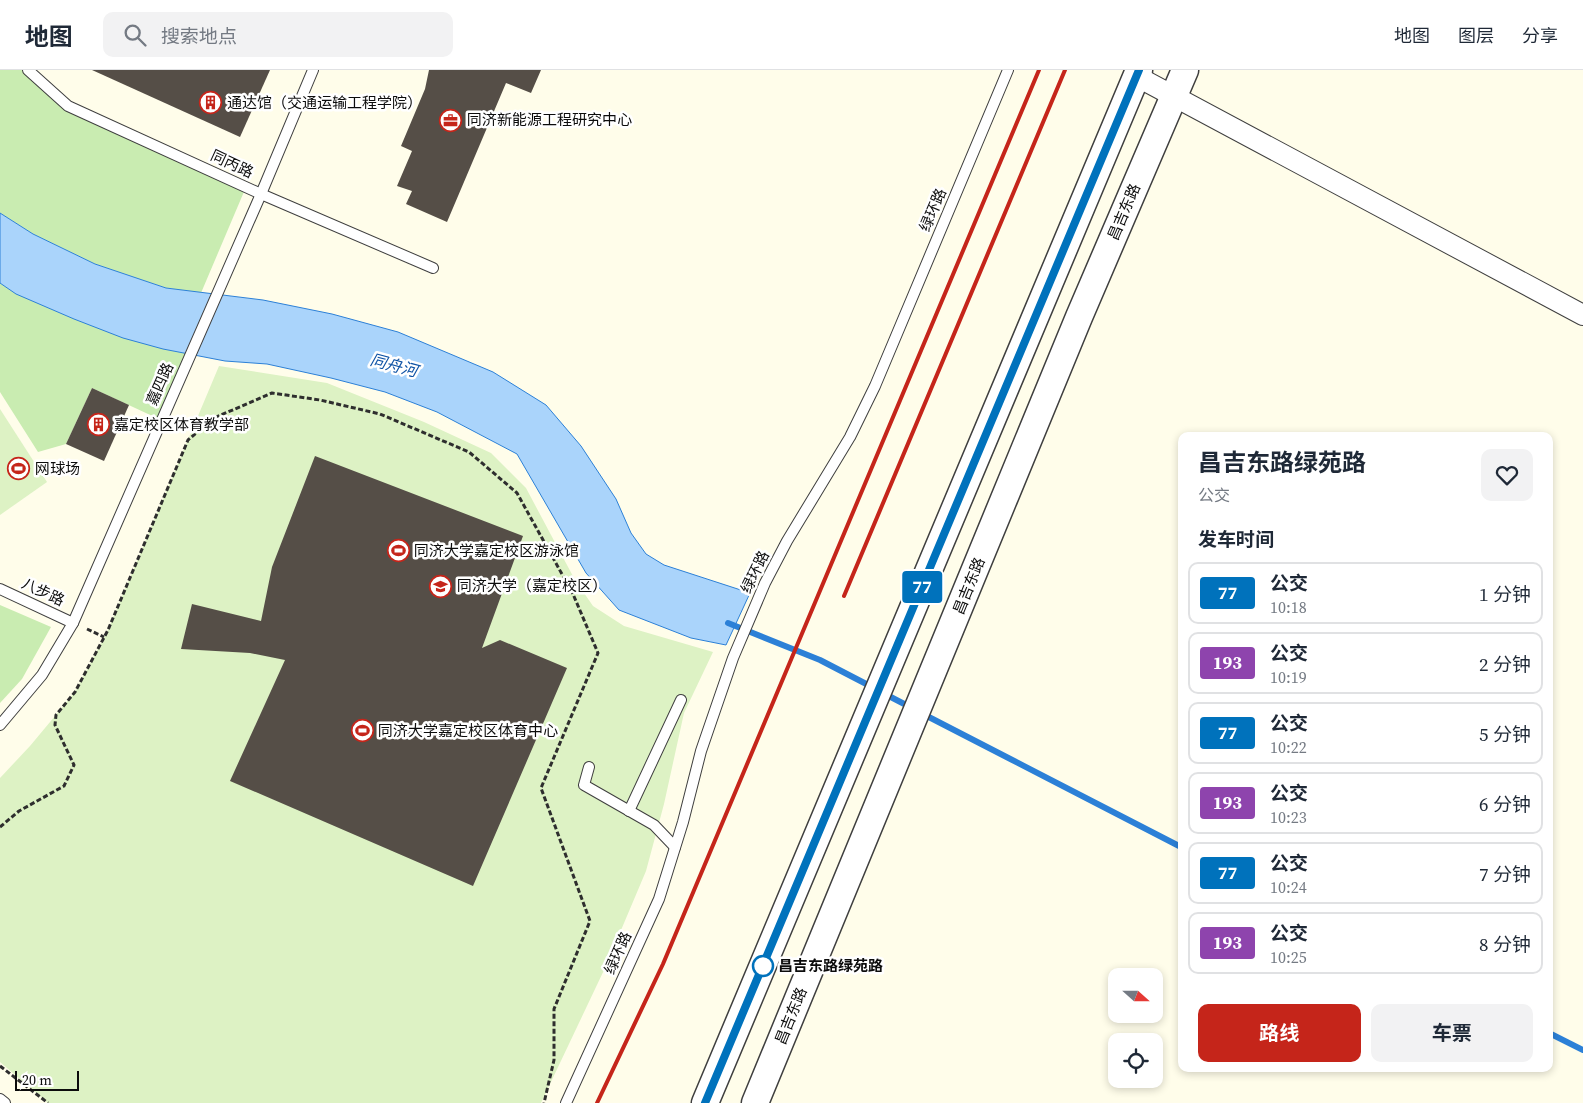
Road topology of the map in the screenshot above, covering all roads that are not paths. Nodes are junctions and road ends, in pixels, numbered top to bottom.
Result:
1 (28, 70) edge
2 (313, 70) edge
3 (1008, 70) edge
4 (1185, 70) edge
5 (1137, 73) edge
6 (1173, 96) junction
7 (261, 194) junction
8 (433, 268) dead end
9 (1583, 315) edge
10 (0, 589) edge
11 (73, 623) junction
12 (681, 700) dead end
13 (0, 725) edge
14 (589, 767) dead end
15 (629, 811) junction
16 (675, 847) junction
17 (0, 1099) edge
18 (5, 1103) edge
19 (566, 1103) edge
20 (705, 1103) edge
21 (755, 1103) edge

1 - 7 lane, 同丙路
2 - 7 lane, 嘉四路
3 - 16 lane, 绿环路
4 - 6 street, 昌吉东路
5 - 6 street
5 - 20 street
6 - 9 street
6 - 21 street, 昌吉东路
7 - 8 lane, 同丙路
7 - 11 lane, 嘉四路
10 - 11 lane, 八步路
11 - 13 lane, 嘉四路
12 - 15 lane
14 - 15 lane
15 - 16 lane
16 - 19 lane, 绿环路
17 - 18 lane

